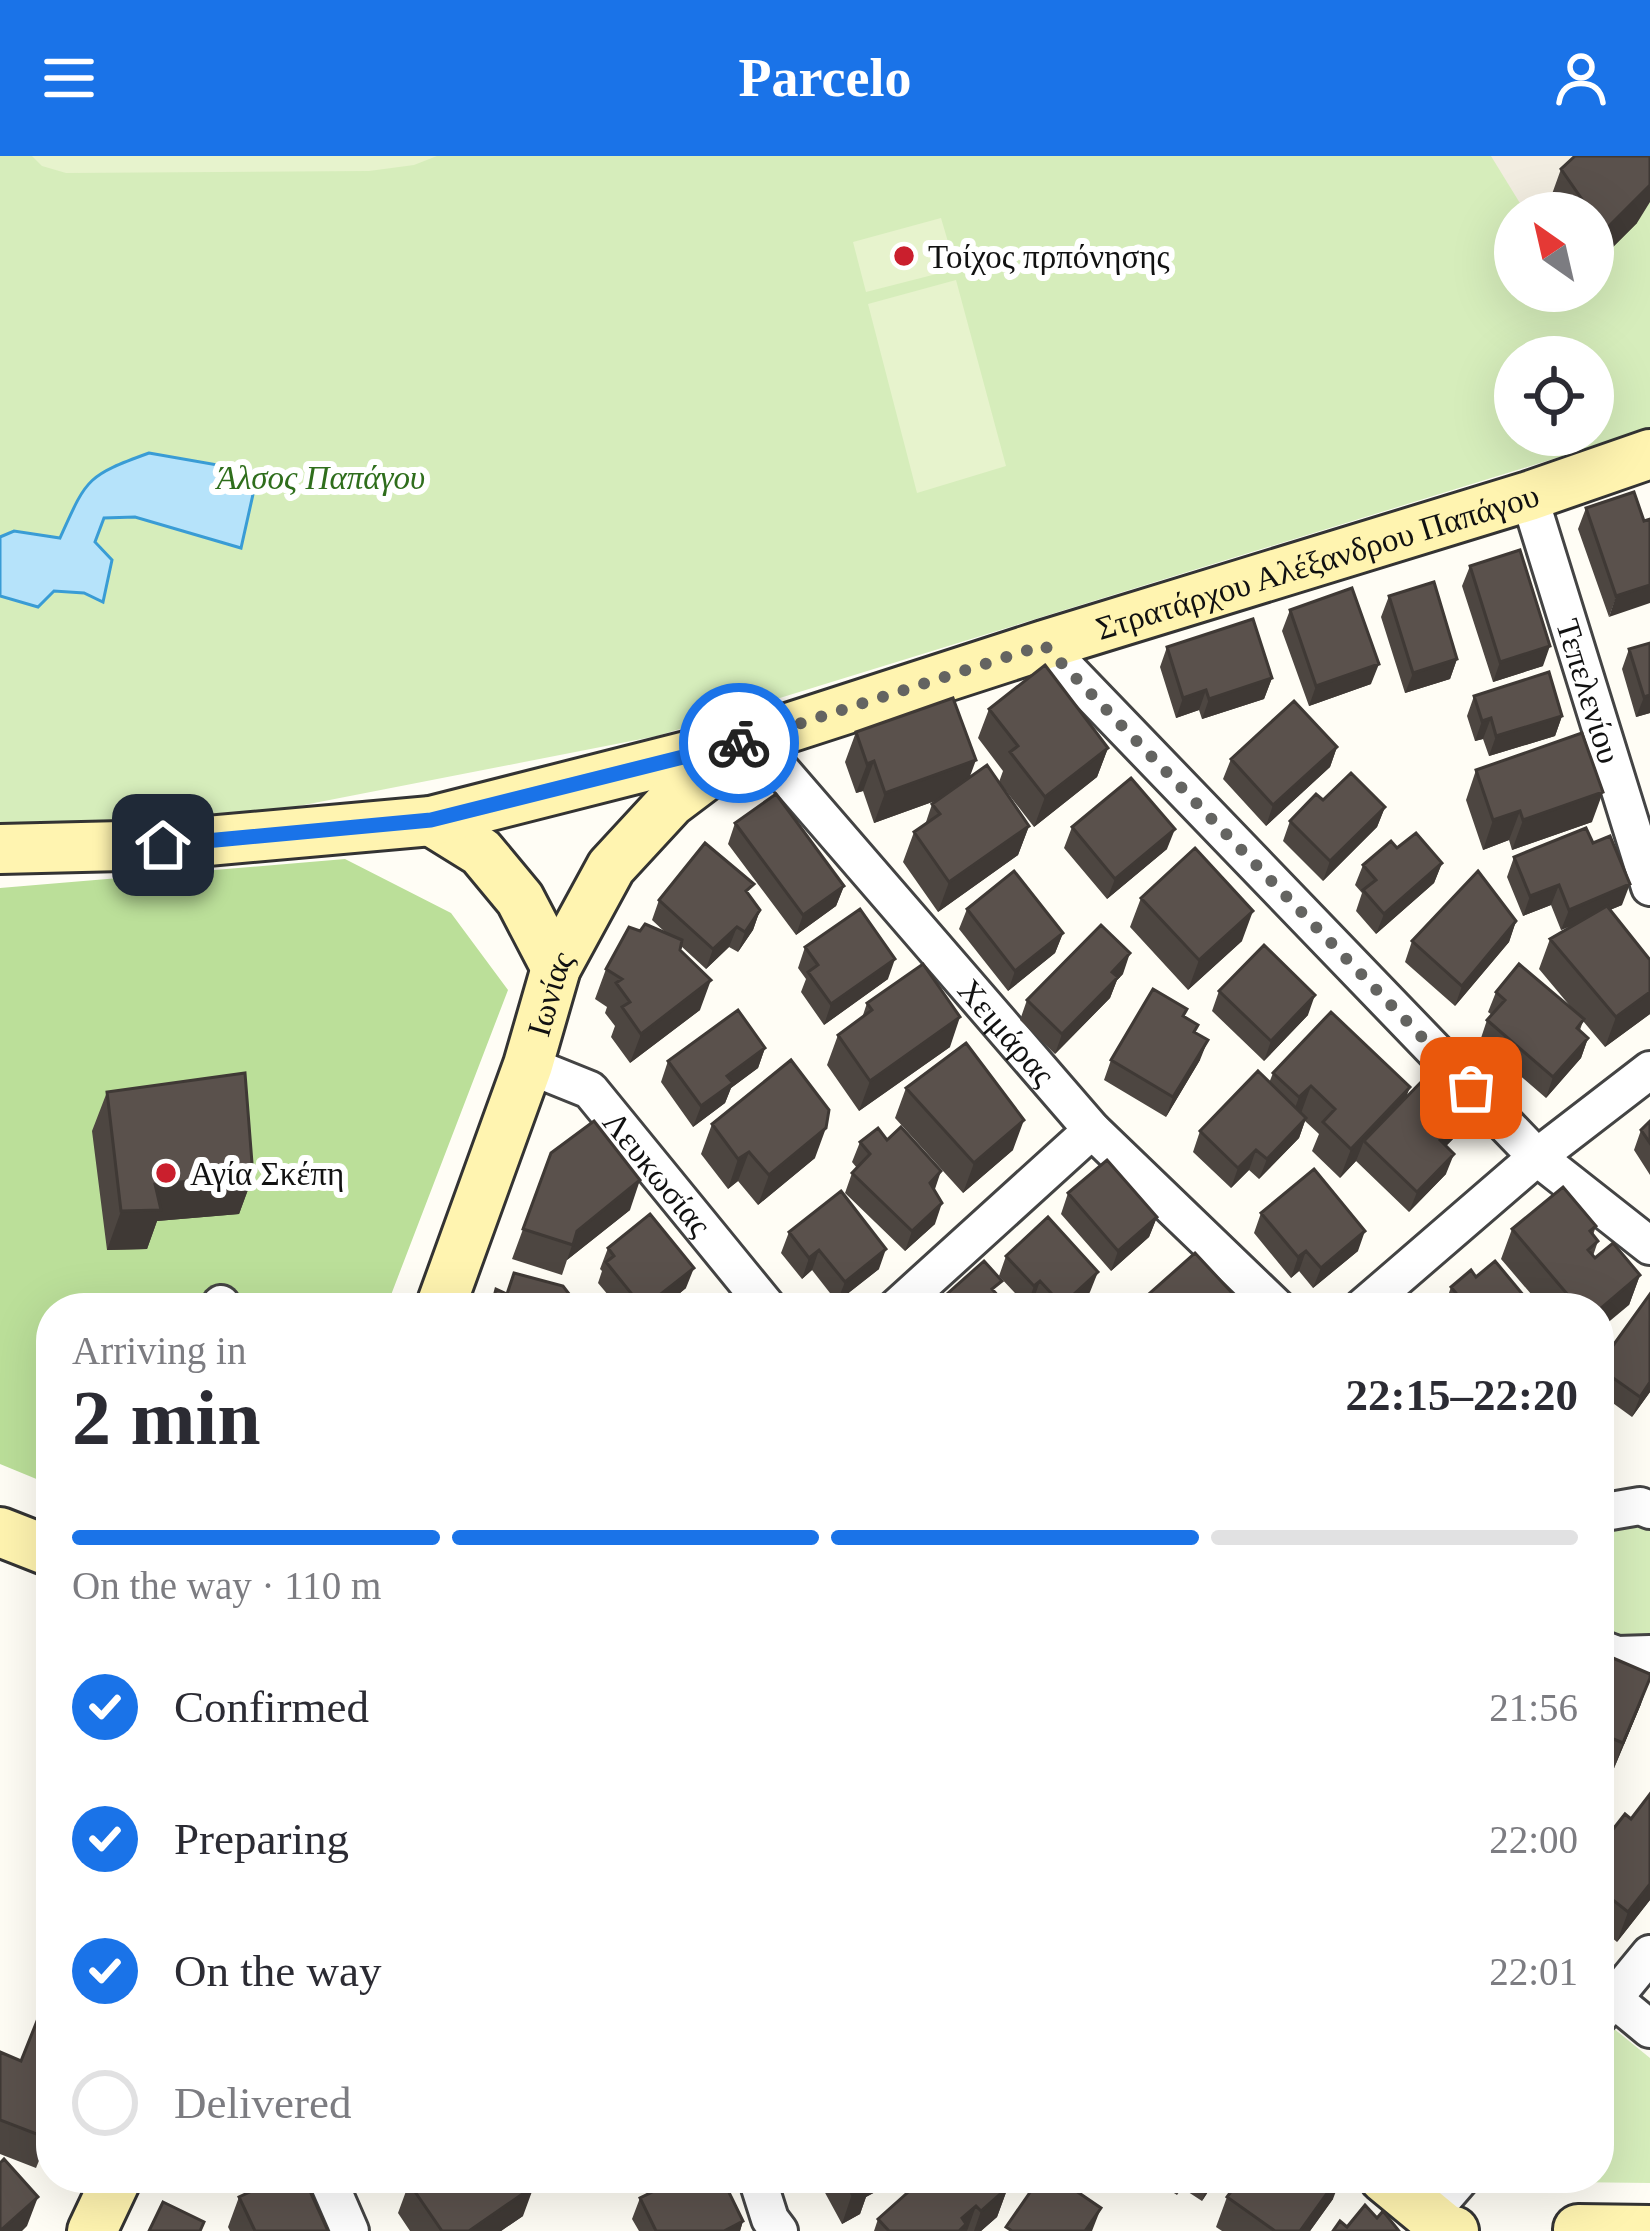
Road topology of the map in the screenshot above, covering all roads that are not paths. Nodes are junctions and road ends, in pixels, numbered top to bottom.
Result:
1 (1650, 454) edge
2 (1529, 496) junction
3 (1044, 645) junction
4 (754, 740) junction
5 (431, 820) junction
6 (0, 849) edge
7 (1650, 887) edge
8 (556, 968) junction
9 (528, 1065) junction
10 (1650, 1070) edge
11 (1092, 1130) junction
12 (1537, 1156) junction
13 (1650, 1246) edge
14 (445, 1293) edge
15 (756, 1293) edge
16 (913, 1293) edge
17 (1261, 1293) edge
18 (1379, 1293) edge
19 (1614, 1510) edge
20 (1650, 1510) edge
21 (0, 1532) edge
22 (36, 1546) edge
23 (1614, 1654) edge
24 (1650, 1654) edge
25 (1650, 1954) edge
26 (1614, 1990) edge
27 (1614, 2008) edge
28 (1650, 2029) edge
29 (111, 2193) edge
30 (334, 2193) edge
31 (762, 2193) edge
32 (1402, 2193) edge
33 (1455, 2193) edge
34 (1444, 2227) edge
35 (1566, 2230) edge
36 (1650, 2230) edge
37 (92, 2231) edge
38 (350, 2231) edge
39 (779, 2231) edge

1 - 2 street, Στρατάρχου Αλέξανδρου Παπάγου
2 - 3 street, Στρατάρχου Αλέξανδρου Παπάγου
2 - 7 street, Τεπελενίου
3 - 4 street, Στρατάρχου Αλέξανδρου Παπάγου
3 - 12 street
4 - 5 street, Στρατάρχου Αλέξανδρου Παπάγου
4 - 8 street, Ιωνίας
4 - 11 street, Χειμάρας
5 - 6 street, Στρατάρχου Αλέξανδρου Παπάγου
5 - 8 street
8 - 9 street, Ιωνίας
9 - 14 street, Ιωνίας
9 - 15 street, Λευκωσίας
10 - 12 street
11 - 16 street
11 - 17 street, Χειμάρας
12 - 13 street
12 - 18 street
19 - 20 street
21 - 22 street
23 - 24 street
25 - 26 street
27 - 28 street
29 - 37 street
30 - 38 street
31 - 39 street
32 - 34 street
33 - 34 street
35 - 36 street

